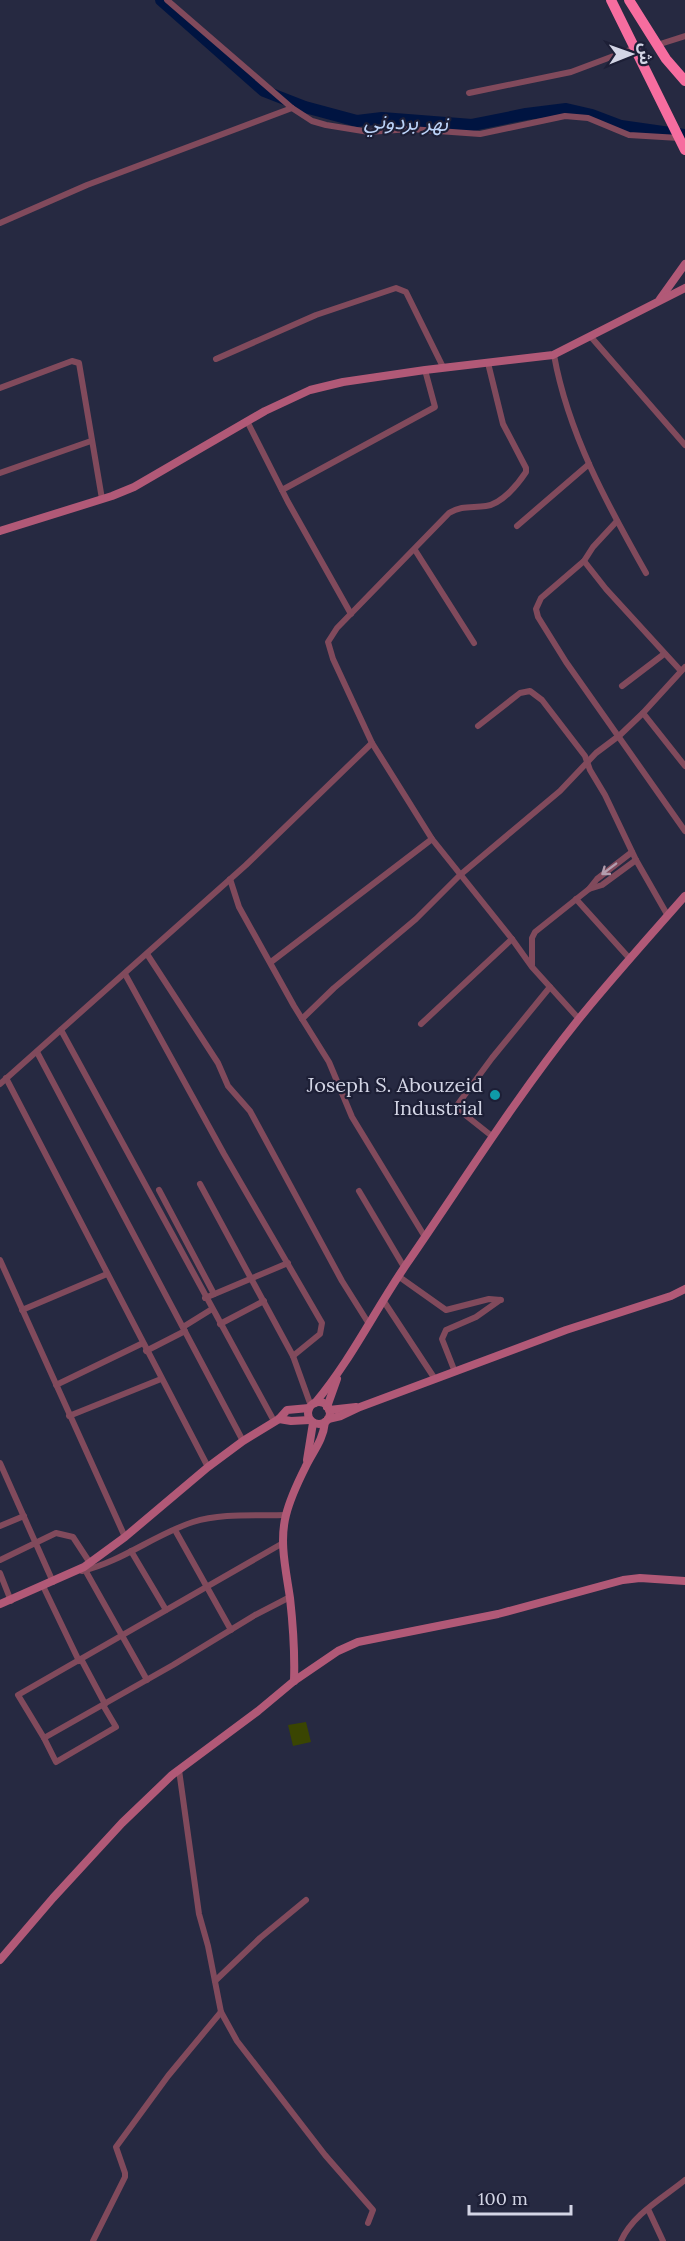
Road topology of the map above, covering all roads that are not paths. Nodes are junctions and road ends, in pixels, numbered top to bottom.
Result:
1 (167, 0) edge
2 (611, 0) edge
3 (629, 0) edge
4 (685, 36) edge
5 (635, 48) junction
6 (659, 48) junction
7 (685, 70) edge
8 (685, 81) edge
9 (469, 93) dead end
10 (292, 108) junction
11 (679, 138) junction
12 (685, 150) edge
13 (0, 223) edge
14 (685, 264) edge
15 (685, 288) edge
16 (660, 299) junction
17 (591, 337) junction
18 (554, 355) junction
19 (216, 358) dead end
20 (488, 363) junction
21 (443, 367) junction
22 (425, 370) junction
23 (0, 388) edge
24 (247, 421) junction
25 (91, 441) junction
26 (685, 445) edge
27 (589, 464) junction
28 (0, 473) edge
29 (282, 490) junction
30 (102, 499) junction
31 (617, 522) junction
32 (517, 526) dead end
33 (0, 531) edge
34 (415, 550) junction
35 (584, 561) junction
36 (646, 573) dead end
37 (351, 614) junction
38 (474, 643) dead end
39 (664, 654) junction
40 (683, 669) edge
41 (622, 686) dead end
42 (643, 713) junction
43 (478, 726) dead end
44 (620, 735) junction
45 (372, 743) junction
46 (588, 762) junction
47 (685, 766) edge
48 (685, 831) edge
49 (432, 839) junction
50 (632, 852) junction
51 (636, 860) junction
52 (460, 875) junction
53 (231, 879) junction
54 (590, 889) junction
55 (685, 896) edge
56 (576, 899) junction
57 (668, 916) junction
58 (512, 939) junction
59 (147, 954) junction
60 (630, 959) junction
61 (271, 962) junction
62 (532, 967) junction
63 (124, 974) junction
64 (550, 987) junction
65 (302, 1019) junction
66 (579, 1019) junction
67 (421, 1024) dead end
68 (62, 1030) junction
69 (37, 1052) junction
70 (6, 1078) junction
71 (0, 1084) edge
72 (493, 1137) junction
73 (200, 1184) dead end
74 (159, 1190) dead end
75 (359, 1191) dead end
76 (425, 1237) junction
77 (0, 1260) edge
78 (288, 1263) junction
79 (404, 1267) junction
80 (107, 1274) junction
81 (398, 1276) junction
82 (251, 1277) junction
83 (685, 1289) edge
84 (214, 1294) junction
85 (205, 1298) junction
86 (383, 1300) junction
87 (264, 1301) junction
88 (212, 1308) junction
89 (22, 1310) junction
90 (220, 1324) junction
91 (369, 1324) junction
92 (184, 1329) junction
93 (142, 1343) junction
94 (146, 1351) junction
95 (293, 1356) junction
96 (340, 1371) junction
97 (455, 1372) junction
98 (161, 1378) junction
99 (435, 1379) junction
100 (56, 1385) junction
101 (312, 1406) junction
102 (327, 1414) junction
103 (69, 1416) junction
104 (276, 1420) junction
105 (312, 1421) junction
106 (243, 1441) junction
107 (0, 1462) edge
108 (208, 1467) junction
109 (306, 1467) junction
110 (2, 1472) edge
111 (286, 1515) junction
112 (24, 1516) junction
113 (0, 1526) edge
114 (175, 1530) junction
115 (125, 1537) junction
116 (283, 1543) junction
117 (36, 1544) junction
118 (130, 1551) junction
119 (0, 1560) edge
120 (86, 1567) junction
121 (0, 1573) edge
122 (685, 1581) edge
123 (53, 1582) junction
124 (43, 1586) junction
125 (207, 1587) junction
126 (290, 1597) junction
127 (11, 1600) junction
128 (0, 1604) edge
129 (166, 1610) junction
130 (231, 1630) junction
131 (122, 1635) junction
132 (80, 1660) junction
133 (147, 1680) junction
134 (294, 1681) junction
135 (104, 1705) junction
136 (44, 1738) junction
137 (179, 1770) junction
138 (306, 1900) dead end
139 (0, 1960) edge
140 (215, 1981) junction
141 (220, 2012) junction
142 (685, 2180) edge
143 (648, 2209) junction
144 (368, 2223) dead end
145 (93, 2241) edge
146 (621, 2241) edge
147 (663, 2241) edge

1 - 10 street
2 - 5 highway
3 - 6 highway
4 - 6 street
5 - 9 street
5 - 11 highway
6 - 7 highway
6 - 8 highway
10 - 11 street
10 - 13 street
11 - 12 highway
14 - 16 street
15 - 16 street
16 - 17 street
17 - 18 street
17 - 26 street
18 - 20 street
18 - 27 street
19 - 21 street
20 - 21 street
20 - 34 street
21 - 22 street
22 - 24 street
22 - 29 street
23 - 25 street
24 - 29 street
24 - 30 street
25 - 28 street
25 - 30 street
27 - 31 street
27 - 32 street
29 - 37 street
30 - 33 street
31 - 35 street
31 - 36 street
34 - 37 street
34 - 38 street
35 - 39 street
35 - 44 street
37 - 45 street
39 - 40 street
39 - 41 street
40 - 42 street
42 - 44 street
42 - 47 street
43 - 46 street
44 - 46 street
44 - 48 street
45 - 49 street
45 - 53 street
46 - 50 street
46 - 52 street
49 - 52 street
49 - 61 street
50 - 51 street
50 -> 54 street
51 - 54 street
51 - 57 street
52 - 58 street
52 - 65 street
53 - 59 street
53 - 61 street
54 - 56 street
55 - 57 street
56 - 60 street
56 - 62 street
57 - 60 street
58 - 62 street
58 - 67 street
59 - 63 street
59 - 91 street
60 - 66 street
61 - 65 street
62 - 64 street
63 - 68 street
63 - 78 street
64 - 66 street
64 - 72 street
65 - 76 street
66 - 72 street
68 - 69 street
68 - 85 street
69 - 70 street
69 - 92 street
70 - 71 street
70 - 80 street
72 - 76 street
73 - 82 street
74 - 84 street
75 - 79 street
76 - 79 street
77 - 89 street
78 - 82 street
78 - 95 street
79 - 81 street
80 - 89 street
80 - 93 street
81 - 86 street
81 - 97 street
82 - 84 street
82 - 87 street
83 - 97 street
84 - 85 street
85 - 88 street
86 - 91 street
86 - 99 street
87 - 90 street
87 - 95 street
88 - 90 street
88 - 92 street
89 - 100 street
90 - 104 street
91 - 96 street
92 - 94 street
92 - 106 street
93 - 94 street
93 - 100 street
94 - 98 street
95 - 101 street
96 - 101 street
96 - 102 street
97 - 99 street
98 - 103 street
98 - 108 street
99 - 102 street
100 - 103 street
101 - 102 street
101 - 104 street
101 - 105 street
102 - 105 street
102 - 109 street
103 - 115 street
104 - 105 street
104 - 106 street
105 - 109 street
106 - 108 street
107 - 110 street
108 - 115 street
109 - 111 street
110 - 112 street
111 - 114 street
111 - 116 street
112 - 113 street
112 - 117 street
114 - 118 street
114 - 125 street
115 - 120 street
116 - 125 street
116 - 126 street
117 - 119 street
117 - 120 street
117 - 123 street
118 - 120 street
118 - 129 street
120 - 123 street
120 - 131 street
121 - 127 street
122 - 134 street
123 - 124 street
124 - 127 street
124 - 132 street
125 - 129 street
125 - 130 street
126 - 130 street
126 - 134 street
127 - 128 street
129 - 131 street
130 - 133 street
131 - 132 street
131 - 133 street
132 - 135 street
132 - 136 street
133 - 135 street
134 - 137 street
135 - 136 street
135 - 136 street
137 - 139 street
137 - 140 street
138 - 140 street
140 - 141 street
141 - 144 street
141 - 145 street
142 - 143 street
143 - 146 street
143 - 147 street

